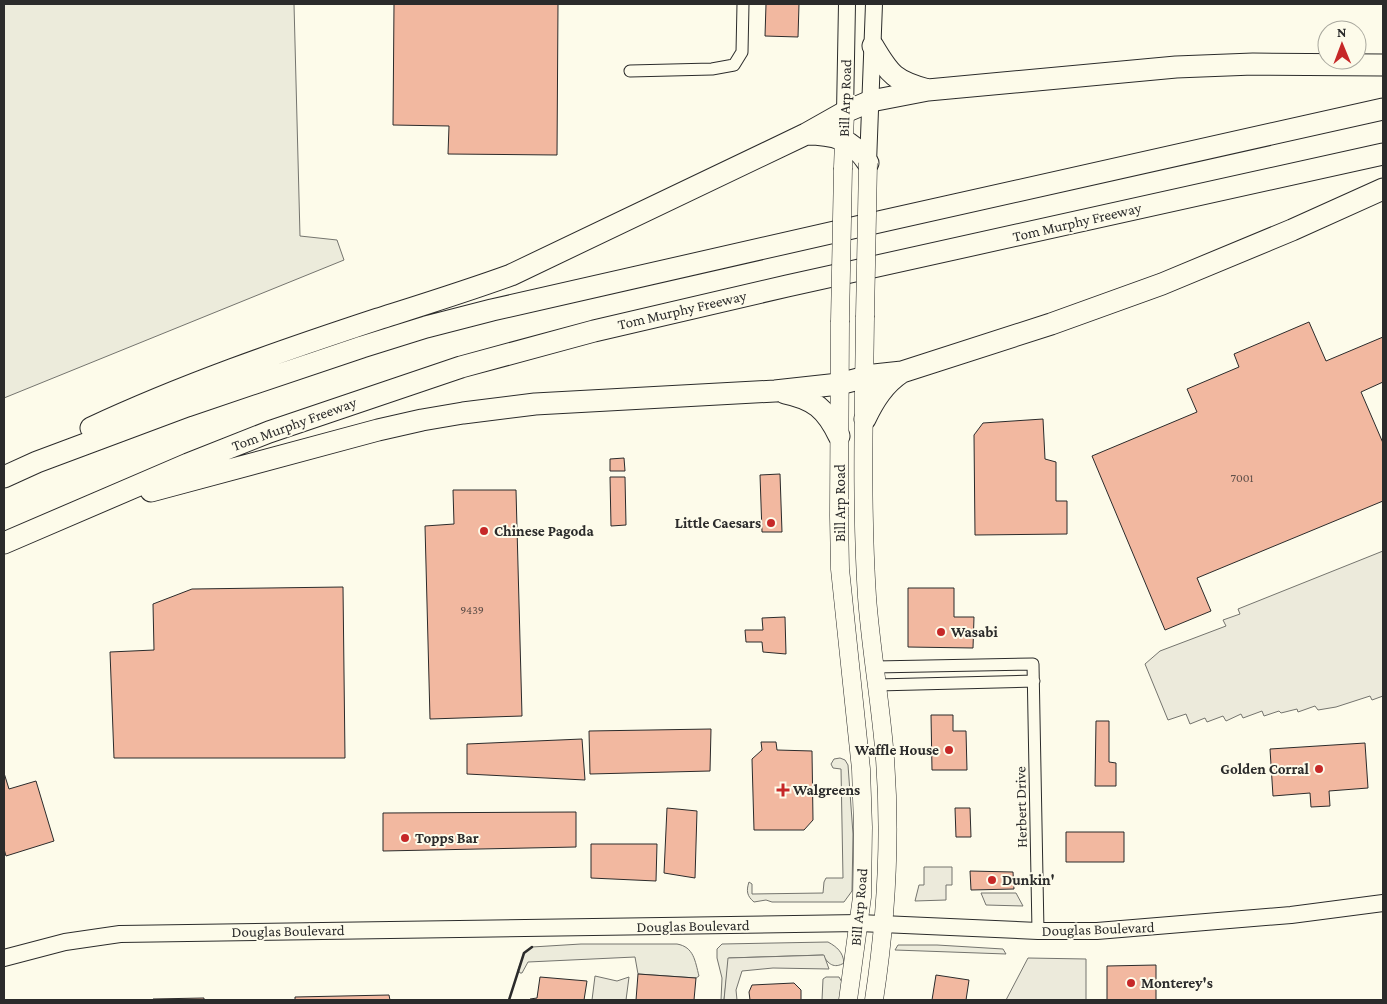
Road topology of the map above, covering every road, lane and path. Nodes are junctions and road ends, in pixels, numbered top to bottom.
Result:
1 (743, 4) edge
2 (846, 4) edge
3 (874, 4) edge
4 (873, 46) junction
5 (1383, 65) edge
6 (630, 71) dead end
7 (928, 90) junction
8 (871, 101) junction
9 (1383, 109) edge
10 (845, 112) junction
11 (806, 134) junction
12 (844, 140) junction
13 (1383, 154) edge
14 (868, 163) junction
15 (1383, 189) edge
16 (902, 372) junction
17 (865, 377) junction
18 (839, 384) junction
19 (775, 391) junction
20 (865, 419) junction
21 (839, 436) junction
22 (37, 462) junction
23 (4, 477) edge
24 (83, 508) junction
25 (4, 543) edge
26 (875, 666) junction
27 (1034, 681) junction
28 (877, 685) junction
29 (1383, 903) edge
30 (859, 923) junction
31 (884, 924) junction
32 (1038, 931) junction
33 (4, 958) edge
34 (848, 1000) edge
35 (874, 1000) edge

1 - 6 street
2 - 10 main road, Bill Arp Road
3 - 4 main road, Bill Arp Road
4 - 7 highway
4 - 8 main road, Bill Arp Road
5 - 7 highway
7 - 8 highway
8 - 10 highway
8 - 14 main road, Bill Arp Road
9 - 22 highway
10 - 11 highway
10 - 12 main road, Bill Arp Road
11 - 12 highway
11 - 22 highway
12 - 14 highway
12 - 18 main road, Bill Arp Road, bridge
13 - 24 highway, Tom Murphy Freeway
14 - 17 main road, Bill Arp Road, bridge
15 - 16 highway
16 - 17 highway
16 - 20 highway
17 - 18 highway
17 - 20 main road, Bill Arp Road
18 - 19 highway
18 - 21 main road, Bill Arp Road
19 - 21 highway
19 - 24 highway
20 - 26 main road, Bill Arp Road
21 - 30 main road, Bill Arp Road
22 - 23 highway
24 - 25 highway, Tom Murphy Freeway
26 - 27 street, Herbert Drive
26 - 28 main road, Bill Arp Road
27 - 28 street
27 - 32 street, Herbert Drive
28 - 31 main road, Bill Arp Road
29 - 32 main road, Douglas Boulevard
30 - 31 main road, Douglas Boulevard
30 - 33 main road, Douglas Boulevard
30 - 34 main road, Bill Arp Road
31 - 32 main road, Douglas Boulevard
31 - 35 main road, Bill Arp Road

